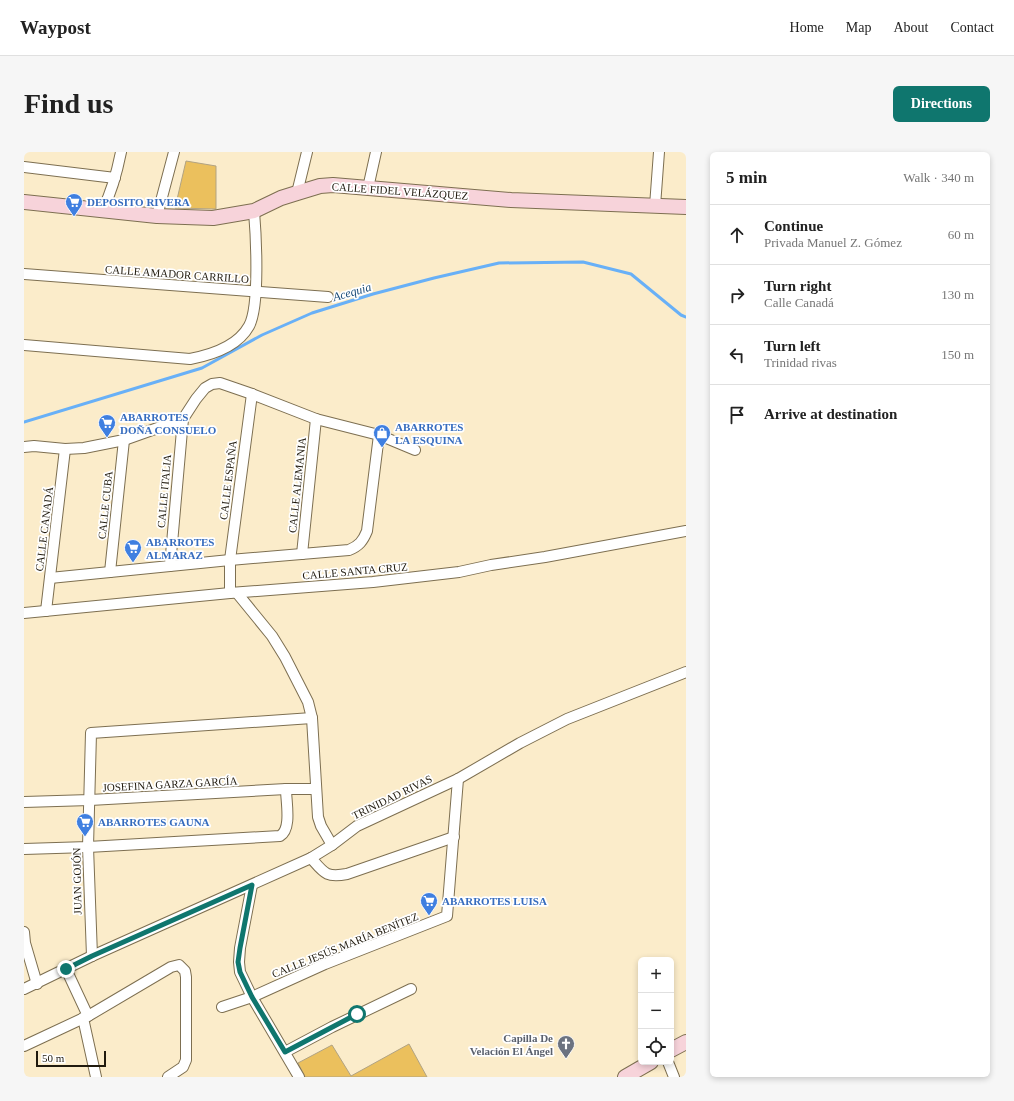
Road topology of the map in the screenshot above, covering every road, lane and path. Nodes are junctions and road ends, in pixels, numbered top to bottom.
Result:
1 (121, 152) edge
2 (174, 152) edge
3 (307, 152) edge
4 (376, 152) edge
5 (659, 152) edge
6 (24, 167) edge
7 (116, 178) junction
8 (368, 188) junction
9 (297, 193) junction
10 (24, 202) edge
11 (655, 206) junction
12 (686, 207) edge
13 (103, 210) junction
14 (254, 211) junction
15 (157, 216) junction
16 (24, 274) edge
17 (256, 292) junction
18 (328, 297) dead end
19 (24, 345) edge
20 (252, 394) junction
21 (183, 419) junction
22 (316, 419) junction
23 (380, 435) junction
24 (124, 440) junction
25 (24, 447) edge
26 (65, 449) junction
27 (415, 450) dead end
28 (686, 531) edge
29 (302, 554) junction
30 (230, 560) junction
31 (170, 566) junction
32 (110, 572) junction
33 (50, 578) junction
34 (234, 593) junction
35 (46, 611) junction
36 (24, 614) edge
37 (686, 672) edge
38 (312, 718) junction
39 (458, 779) junction
40 (286, 789) junction
41 (316, 789) junction
42 (90, 800) junction
43 (24, 802) edge
44 (454, 837) junction
45 (332, 845) junction
46 (88, 847) junction
47 (24, 850) edge
48 (311, 858) junction
49 (252, 885) junction
50 (24, 932) edge
51 (92, 956) junction
52 (66, 969) junction
53 (37, 984) junction
54 (24, 989) edge
55 (411, 989) dead end
56 (252, 997) junction
57 (222, 1007) dead end
58 (85, 1017) junction
59 (686, 1042) edge
60 (24, 1046) edge
61 (674, 1048) edge
62 (285, 1052) junction
63 (646, 1065) edge
64 (669, 1065) edge
65 (96, 1077) edge
66 (168, 1077) edge
67 (299, 1077) edge
68 (625, 1077) edge
69 (674, 1077) edge

1 - 7 street
2 - 15 street
3 - 9 street
4 - 8 street
5 - 11 street
6 - 7 street
7 - 13 street
8 - 9 street, CALLE FIDEL VELÁZQUEZ
8 - 11 street, CALLE FIDEL VELÁZQUEZ
9 - 14 street, CALLE FIDEL VELÁZQUEZ
10 - 13 street, CALLE FIDEL VELÁZQUEZ
11 - 12 street, CALLE FIDEL VELÁZQUEZ
13 - 15 street, CALLE FIDEL VELÁZQUEZ
14 - 15 street, CALLE FIDEL VELÁZQUEZ
14 - 17 street
16 - 17 street, CALLE AMADOR CARRILLO
17 - 18 street, CALLE AMADOR CARRILLO
17 - 19 street
20 - 21 street, CALLE ITALIA
20 - 22 street
20 - 30 street, CALLE ESPAÑA
21 - 24 street
21 - 31 street, CALLE ITALIA
22 - 23 street
22 - 29 street, CALLE ALEMANIA
23 - 27 street
23 - 29 street
24 - 26 street
24 - 32 street, CALLE CUBA
25 - 26 street
26 - 33 street, CALLE CANADÁ
28 - 34 street, CALLE SANTA CRUZ
29 - 30 street
30 - 31 street
30 - 34 street, CALLE ESPAÑA
31 - 32 street
32 - 33 street
33 - 35 street, CALLE CANADÁ
34 - 35 street, CALLE SANTA CRUZ
34 - 38 street
35 - 36 street, CALLE SANTA CRUZ
37 - 39 street, TRINIDAD RIVAS
38 - 41 street
38 - 42 street, JUAN GOJÓN
39 - 44 street
39 - 45 street, TRINIDAD RIVAS
40 - 41 street, JOSEFINA GARZA GARCÍA
40 - 42 street, JOSEFINA GARZA GARCÍA
40 - 46 street
41 - 45 street
42 - 43 street, JOSEFINA GARZA GARCÍA
42 - 46 street, JUAN GOJÓN
44 - 48 street
44 - 56 street, CALLE JESÚS MARÍA BENÍTEZ
45 - 48 street, TRINIDAD RIVAS
46 - 47 street
46 - 51 street, JUAN GOJÓN
48 - 49 street, TRINIDAD RIVAS
49 - 51 street, TRINIDAD RIVAS
49 - 56 street
50 - 53 street
51 - 52 street, TRINIDAD RIVAS
52 - 53 street, TRINIDAD RIVAS
52 - 58 street
53 - 54 street, TRINIDAD RIVAS
55 - 62 street
56 - 57 street, CALLE JESÚS MARÍA BENÍTEZ
56 - 62 street
58 - 60 street
58 - 65 street
58 - 66 street
59 - 61 street
62 - 67 street
63 - 68 street
64 - 69 street

